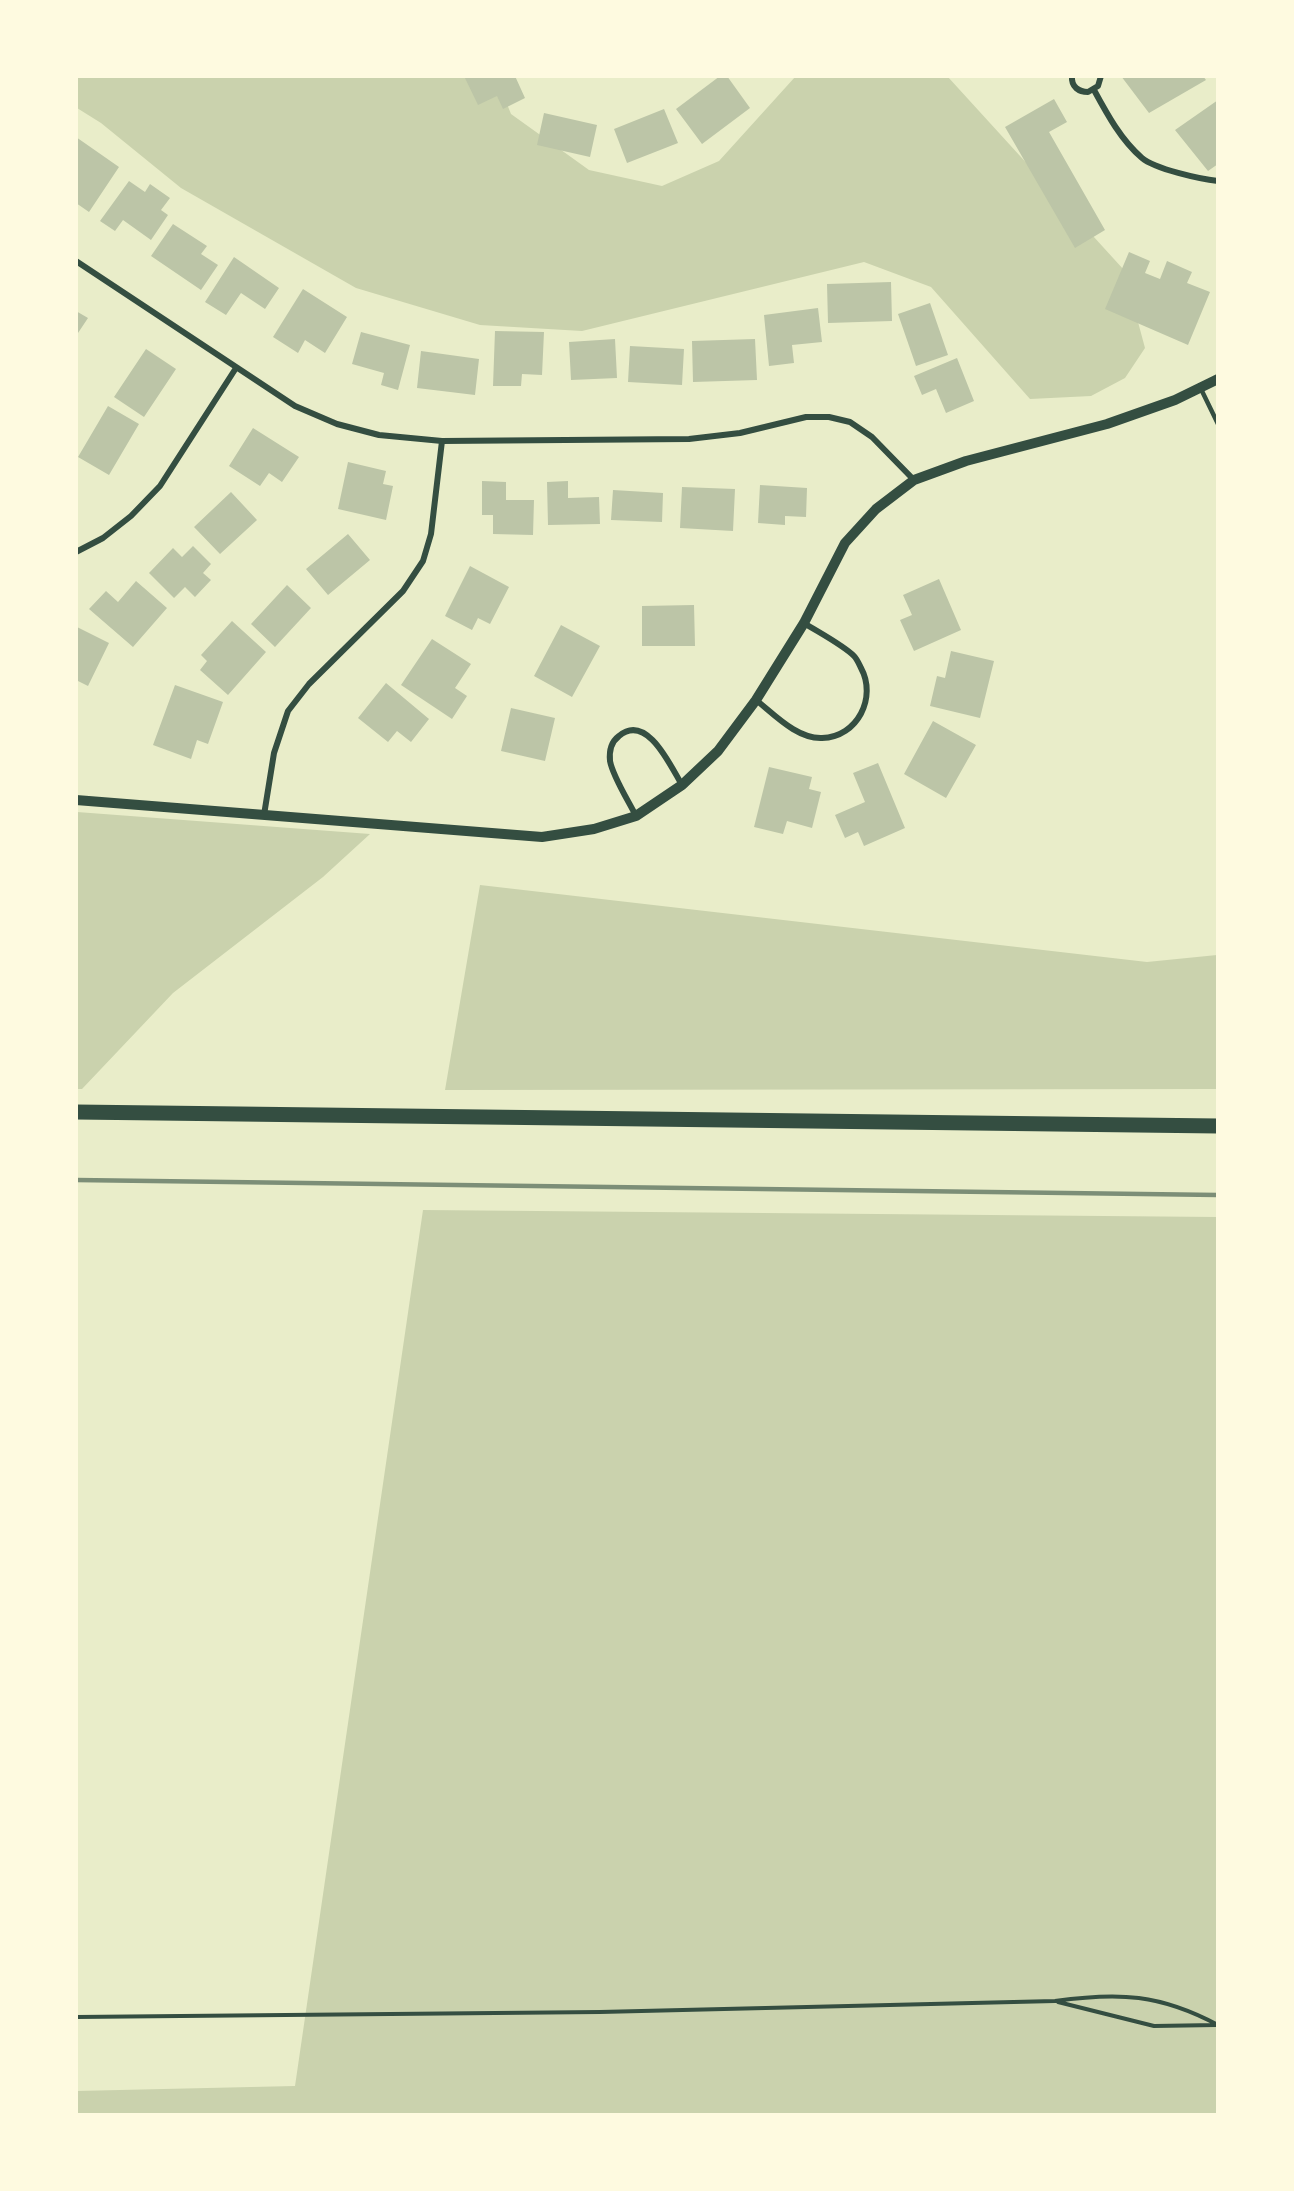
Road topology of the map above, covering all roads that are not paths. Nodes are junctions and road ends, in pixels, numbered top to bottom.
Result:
1 (1072, 76) edge
2 (1101, 76) edge
3 (1094, 90) junction
4 (1218, 181) edge
5 (76, 261) edge
6 (236, 368) junction
7 (1218, 379) edge
8 (1200, 388) junction
9 (1218, 424) edge
10 (442, 441) junction
11 (914, 480) junction
12 (76, 552) edge
13 (804, 623) junction
14 (756, 700) junction
15 (682, 786) junction
16 (76, 800) edge
17 (264, 815) junction
18 (636, 816) junction
19 (76, 1112) edge
20 (1218, 1126) edge

1 - 3 street
2 - 3 street
3 - 4 street
5 - 6 street
6 - 10 street
6 - 12 street
7 - 8 street
8 - 9 lane
8 - 11 street
10 - 11 street
10 - 17 street
11 - 13 street
13 - 14 street
13 - 14 street
14 - 15 street
15 - 18 street
15 - 18 street
16 - 17 street
17 - 18 street
19 - 20 main road

